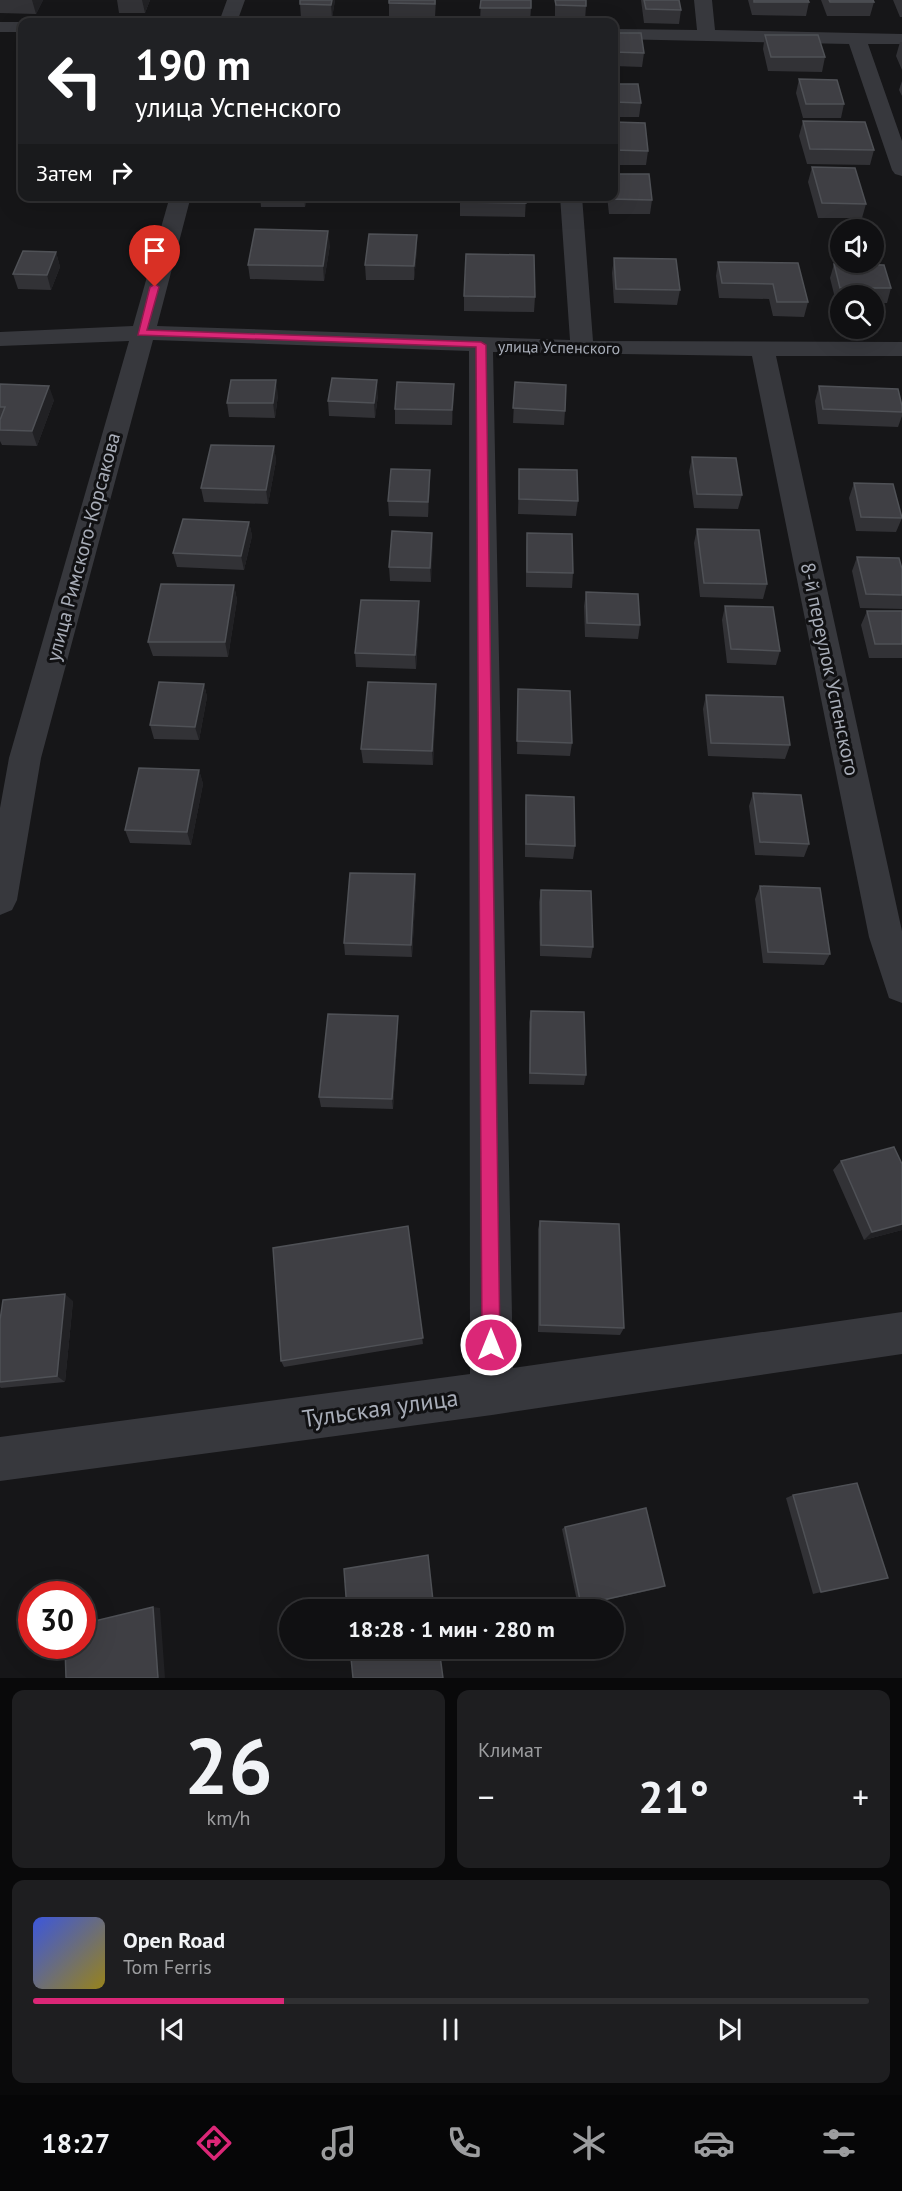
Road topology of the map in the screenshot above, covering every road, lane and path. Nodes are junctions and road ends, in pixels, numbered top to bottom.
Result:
1 (236, 0) edge
2 (703, 0) edge
3 (229, 18) edge
4 (0, 27) edge
5 (18, 27) edge
6 (618, 34) edge
7 (707, 34) junction
8 (857, 39) junction
9 (902, 39) edge
10 (902, 170) edge
11 (180, 201) edge
12 (571, 201) edge
13 (142, 333) junction
14 (0, 339) edge
15 (481, 345) junction
16 (582, 348) junction
17 (763, 349) junction
18 (902, 349) edge
19 (0, 900) edge
20 (902, 987) edge
21 (902, 1333) edge
22 (492, 1393) junction
23 (0, 1459) edge

1 - 3 street
2 - 7 street
4 - 5 street
6 - 7 street
7 - 8 street
8 - 9 street
8 - 10 street
11 - 13 street, улица Римского-Корсакова
12 - 16 street
13 - 14 street, улица Успенского
13 - 15 street, улица Успенского
13 - 19 street, улица Римского-Корсакова
15 - 16 street, улица Успенского
15 - 22 street
16 - 17 street, улица Успенского
17 - 18 street, улица Успенского
17 - 20 street, 8-й переулок Успенского
21 - 22 street, Тульская улица
22 - 23 street, Тульская улица

